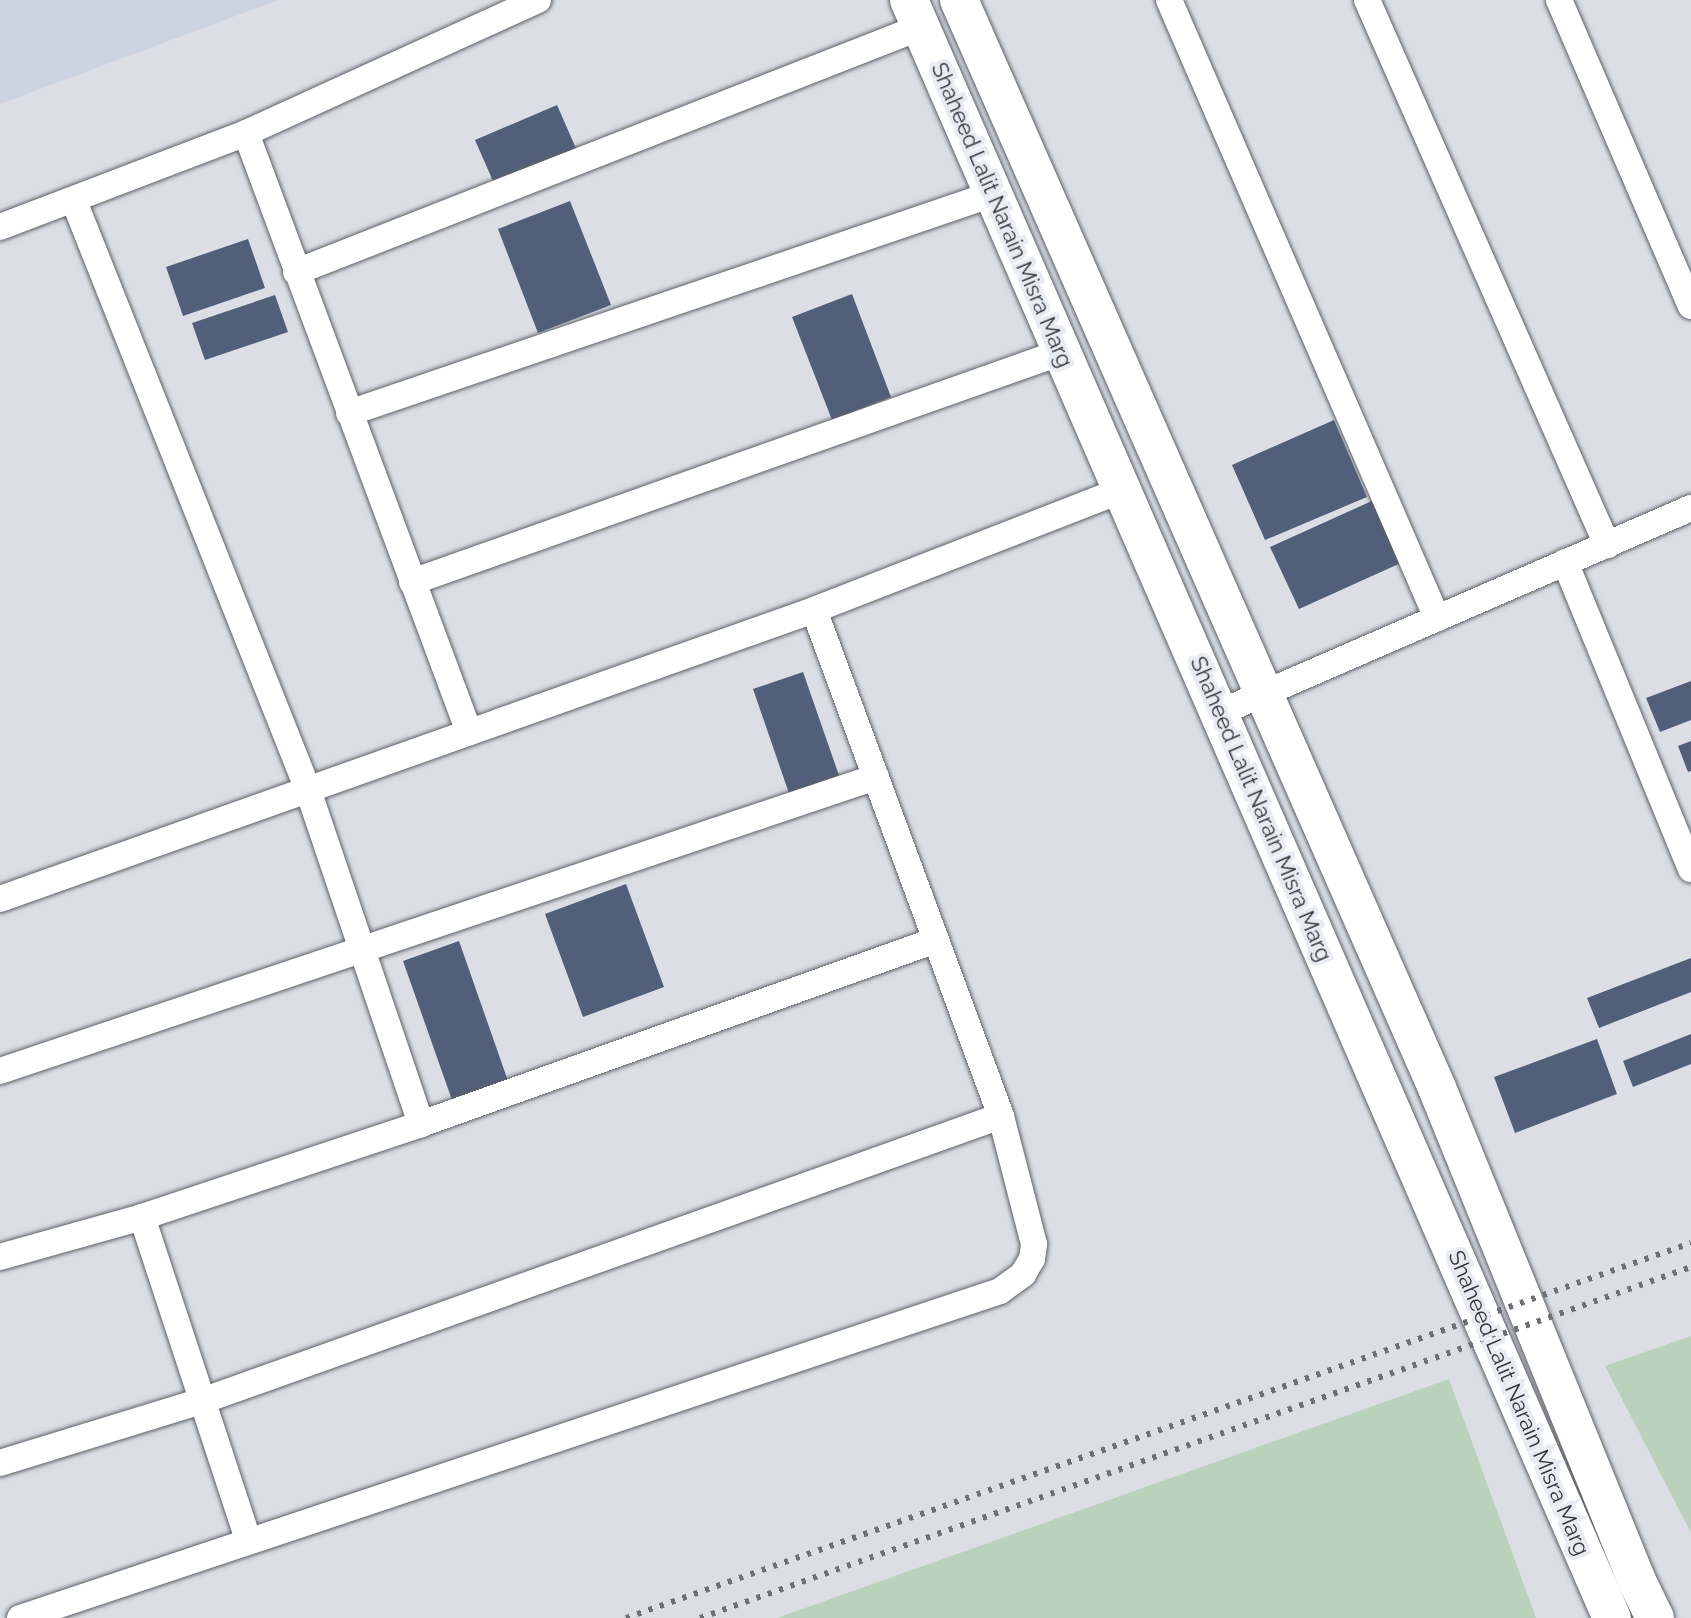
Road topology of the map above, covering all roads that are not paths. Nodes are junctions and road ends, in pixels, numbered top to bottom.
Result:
1 (538, 0) edge
2 (959, 0) edge
3 (1169, 0) edge
4 (1367, 0) edge
5 (1559, 0) edge
6 (915, 13) edge
7 (246, 133) junction
8 (993, 194) junction
9 (74, 201) junction
10 (0, 227) edge
11 (296, 272) junction
12 (1691, 306) edge
13 (1062, 352) junction
14 (349, 413) junction
15 (1122, 490) junction
16 (1691, 508) edge
17 (1607, 545) junction
18 (1565, 562) junction
19 (412, 582) junction
20 (814, 610) junction
21 (1437, 618) junction
22 (1264, 693) junction
23 (1219, 713) junction
24 (469, 732) junction
25 (876, 777) junction
26 (308, 790) junction
27 (1691, 869) edge
28 (0, 899) edge
29 (936, 940) junction
30 (363, 952) junction
31 (0, 1071) edge
32 (1001, 1116) junction
33 (421, 1124) junction
34 (142, 1217) junction
35 (0, 1257) edge
36 (202, 1401) junction
37 (0, 1463) edge
38 (248, 1539) junction
39 (20, 1618) edge
40 (1612, 1618) edge
41 (1655, 1618) edge

1 - 7 street
2 - 22 street, Shaheed Lalit Narain Misra Marg
3 - 21 street
4 - 17 street
5 - 12 street
6 - 8 street, Shaheed Lalit Narain Misra Marg
6 - 11 street
7 - 9 street
7 - 11 street
8 - 13 street, Shaheed Lalit Narain Misra Marg
8 - 14 street
9 - 10 street
9 - 26 street
11 - 14 street
13 - 15 street, Shaheed Lalit Narain Misra Marg
13 - 19 street
14 - 19 street
15 - 20 street
15 - 23 street, Shaheed Lalit Narain Misra Marg
16 - 17 street
17 - 18 street
18 - 21 street
18 - 27 street
19 - 24 street
20 - 24 street
20 - 25 street
21 - 22 street
22 - 23 street
22 - 41 street, Shaheed Lalit Narain Misra Marg
23 - 40 street, Shaheed Lalit Narain Misra Marg
24 - 26 street
25 - 29 street
25 - 30 street
26 - 28 street
26 - 30 street
29 - 32 street
29 - 33 street
30 - 31 street
30 - 33 street
32 - 36 street
32 - 38 street
33 - 34 street
34 - 35 street
34 - 36 street
36 - 37 street
36 - 38 street
38 - 39 street

